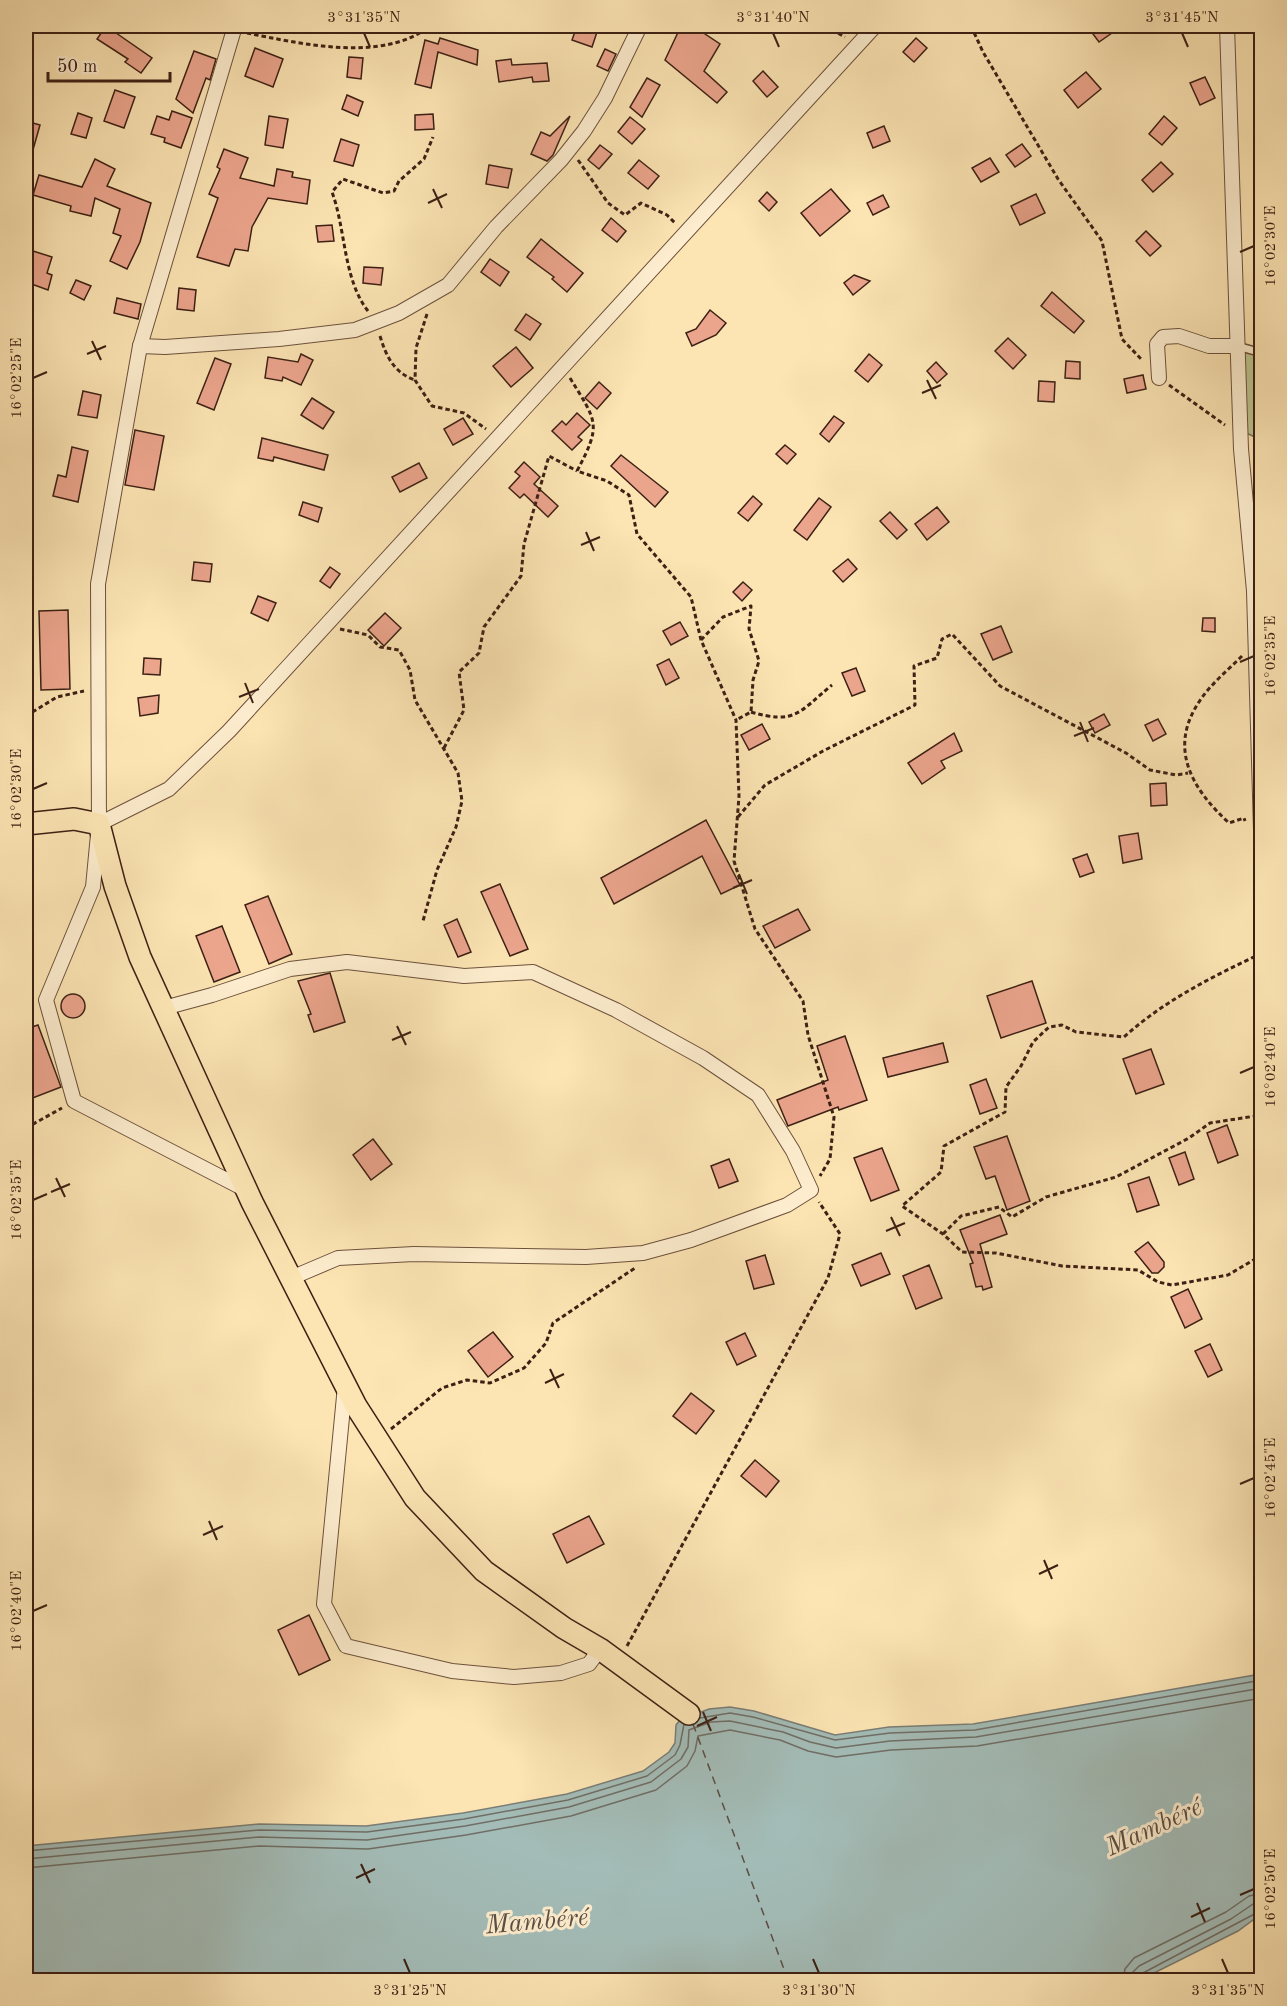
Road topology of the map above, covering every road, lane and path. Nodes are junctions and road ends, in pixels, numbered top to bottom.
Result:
1 (430, 26) edge
2 (639, 26) edge
3 (825, 26) edge
4 (875, 26) edge
5 (971, 26) edge
6 (1227, 26) edge
7 (235, 28) edge
8 (858, 44) junction
9 (433, 137) dead end
10 (571, 148) junction
11 (685, 233) junction
12 (434, 292) junction
13 (376, 322) junction
14 (140, 346) junction
15 (1237, 346) junction
16 (1262, 353) edge
17 (563, 366) junction
18 (1159, 378) junction
19 (415, 380) junction
20 (1240, 433) junction
21 (498, 437) junction
22 (577, 471) junction
23 (328, 622) junction
24 (701, 640) junction
25 (1255, 642) junction
26 (832, 685) dead end
27 (98, 688) junction
28 (751, 712) junction
29 (26, 716) edge
30 (736, 720) junction
31 (444, 748) junction
32 (1188, 773) junction
33 (737, 818) junction
34 (26, 824) edge
35 (99, 824) junction
36 (1245, 828) dead end
37 (1262, 864) edge
38 (423, 921) dead end
39 (1262, 953) edge
40 (164, 1008) junction
41 (74, 1101) junction
42 (1262, 1115) edge
43 (26, 1128) edge
44 (812, 1190) junction
45 (248, 1191) junction
46 (943, 1234) junction
47 (655, 1250) junction
48 (1262, 1255) edge
49 (291, 1278) junction
50 (345, 1384) junction
51 (378, 1439) junction
52 (600, 1649) junction
53 (618, 1663) junction
54 (689, 1714) dead end

1 - 7 path
2 - 10 street
3 - 8 path
4 - 8 street
5 - 18 path
6 - 15 street
7 - 14 street
8 - 11 street
9 - 13 path
10 - 11 path
10 - 12 street
11 - 17 street
12 - 13 street
12 - 19 path
13 - 14 street
13 - 19 path
14 - 27 street
15 - 16 lane
15 - 18 street
15 - 20 street
17 - 21 street
17 - 22 path
18 - 20 path
19 - 21 path
20 - 25 street
21 - 23 street
22 - 24 path
22 - 31 path
23 - 31 path
23 - 35 street
24 - 28 path
24 - 30 path
25 - 32 path
25 - 37 street
26 - 28 path
27 - 29 path
27 - 35 street
28 - 30 path
30 - 33 path
31 - 38 path
32 - 33 path
32 - 36 path
33 - 44 path
34 - 35 main road
35 - 40 main road
35 - 41 street
39 - 46 path
40 - 44 street
40 - 45 main road
41 - 43 path
41 - 45 street
42 - 46 path
44 - 47 street
44 - 53 path
45 - 49 main road
46 - 48 path
47 - 49 street
47 - 51 path
49 - 50 main road
50 - 51 main road
50 - 52 street
51 - 52 main road
52 - 53 main road
53 - 54 main road

